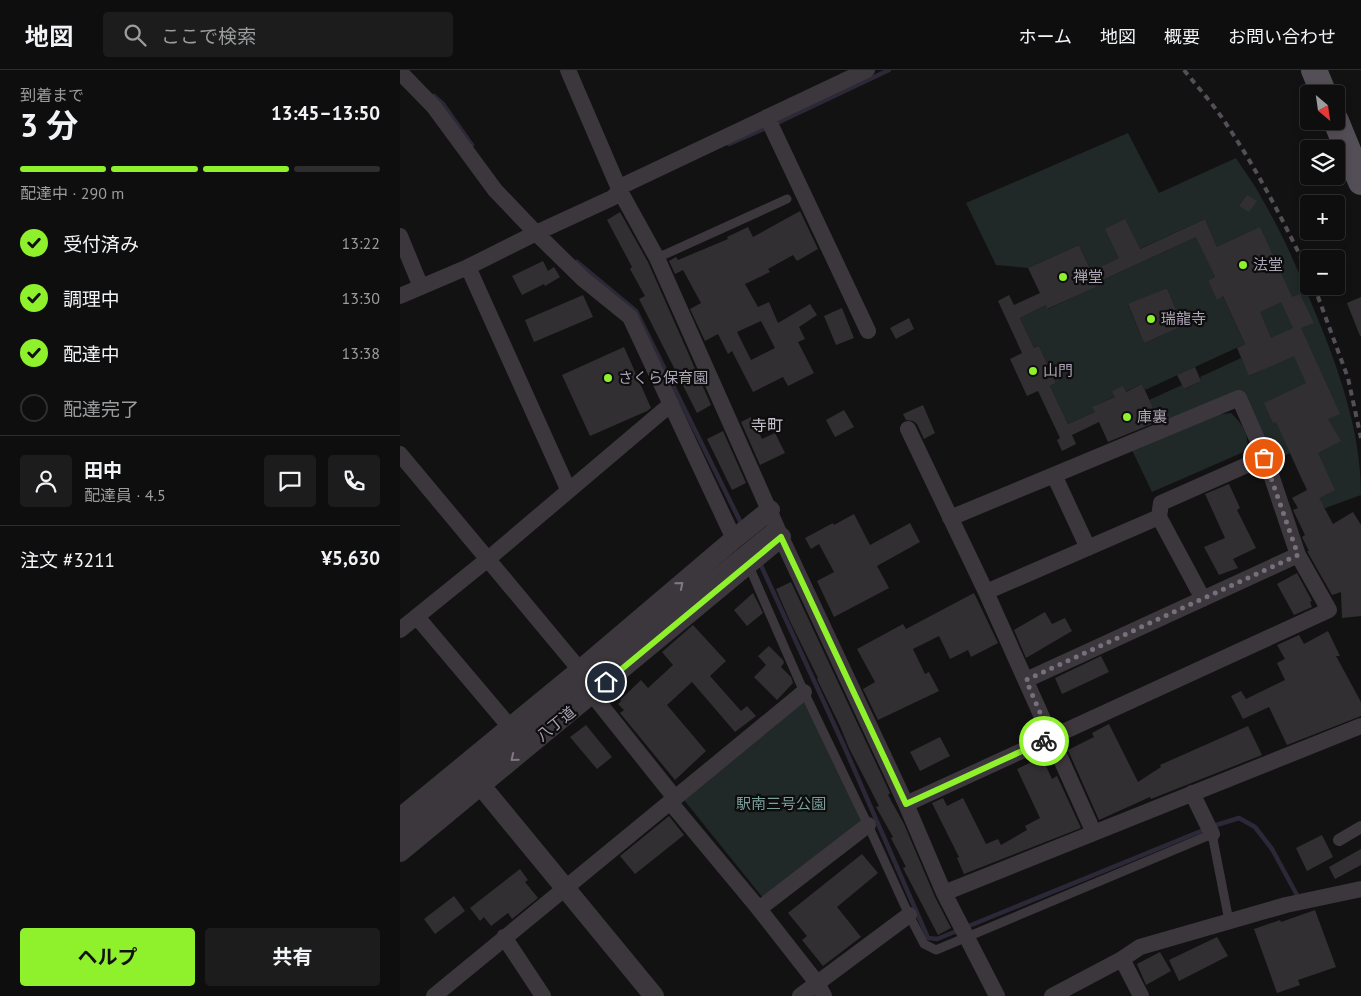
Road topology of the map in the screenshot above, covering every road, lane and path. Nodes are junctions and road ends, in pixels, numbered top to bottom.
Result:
1 (568, 70) edge
2 (867, 70) edge
3 (1314, 70) edge
4 (400, 72) edge
5 (838, 76) edge
6 (1320, 85) edge
7 (767, 117) junction
8 (1340, 130) edge
9 (1358, 168) edge
10 (620, 191) junction
11 (787, 199) dead end
12 (536, 233) junction
13 (400, 236) edge
14 (658, 258) junction
15 (468, 267) junction
16 (421, 287) junction
17 (400, 296) edge
18 (868, 331) dead end
19 (671, 404) junction
20 (908, 430) dead end
21 (400, 454) edge
22 (1264, 458) junction
23 (1054, 475) junction
24 (568, 489) junction
25 (1159, 517) junction
26 (950, 518) junction
27 (775, 524) junction
28 (734, 539) junction
29 (1088, 548) junction
30 (1298, 555) junction
31 (488, 558) junction
32 (747, 564) junction
33 (986, 592) junction
34 (1203, 598) junction
35 (417, 617) junction
36 (400, 630) edge
37 (580, 670) junction
38 (1026, 680) junction
39 (804, 692) junction
40 (592, 694) junction
41 (1361, 726) edge
42 (510, 727) junction
43 (1051, 738) junction
44 (464, 764) junction
45 (480, 785) junction
46 (1192, 793) junction
47 (672, 800) junction
48 (906, 804) junction
49 (403, 811) edge
50 (868, 825) junction
51 (1361, 827) edge
52 (1094, 833) junction
53 (1212, 834) junction
54 (400, 835) edge
55 (1338, 840) dead end
56 (400, 852) edge
57 (565, 888) junction
58 (1361, 889) edge
59 (944, 893) junction
60 (759, 909) junction
61 (908, 915) junction
62 (1229, 921) junction
63 (966, 936) junction
64 (504, 937) junction
65 (1122, 959) junction
66 (820, 990) edge
67 (434, 996) edge
68 (543, 996) edge
69 (654, 996) edge
70 (800, 996) edge
71 (997, 996) edge
72 (1052, 996) edge
73 (1141, 996) edge

1 - 10 street
2 - 5 street
3 - 6 main road
4 - 12 street
5 - 7 street
7 - 10 street
7 - 18 street
8 - 9 main road
10 - 12 street
10 - 14 street
11 - 14 lane
12 - 15 street
12 - 19 street
13 - 16 street
14 - 27 street
15 - 16 street
15 - 24 street
16 - 17 street
19 - 24 street
19 - 28 street
20 - 26 street
21 - 31 street
22 - 23 street
22 - 25 street
22 - 30 street
23 - 26 street
23 - 29 street
24 - 31 street
25 - 29 street
25 - 34 street
26 - 33 street
27 - 28 street, 八丁道
27 - 32 street, 八丁道
27 - 48 street
27 - 54 street
37 -> 28 street, 八丁道
29 - 33 street
30 - 34 street
30 - 43 street
31 - 35 street
31 - 37 street
32 - 39 lane
32 - 40 street, 八丁道
33 - 38 street
34 - 38 street
35 - 36 street
35 - 42 street
37 - 42 street, 八丁道
38 - 43 street
39 - 47 street
39 - 50 lane
40 -> 45 street, 八丁道
40 - 47 street
41 - 46 street
42 - 44 street, 八丁道
43 - 48 street
43 - 52 street
44 - 45 street
44 - 49 street, 八丁道
45 - 56 street, 八丁道
45 - 57 street
46 - 52 street
46 - 53 street
47 - 57 street
47 - 60 street
48 - 59 street
50 - 60 street
50 - 61 lane
51 - 55 street
52 - 59 street
53 - 62 lane
53 - 63 lane
57 - 64 street
57 - 69 street
58 - 62 street
59 - 63 street
60 - 66 street
61 - 63 lane
61 - 66 street
62 - 65 street
63 - 71 street
64 - 67 street
64 - 68 street
65 - 72 street
65 - 73 street
66 - 70 street

